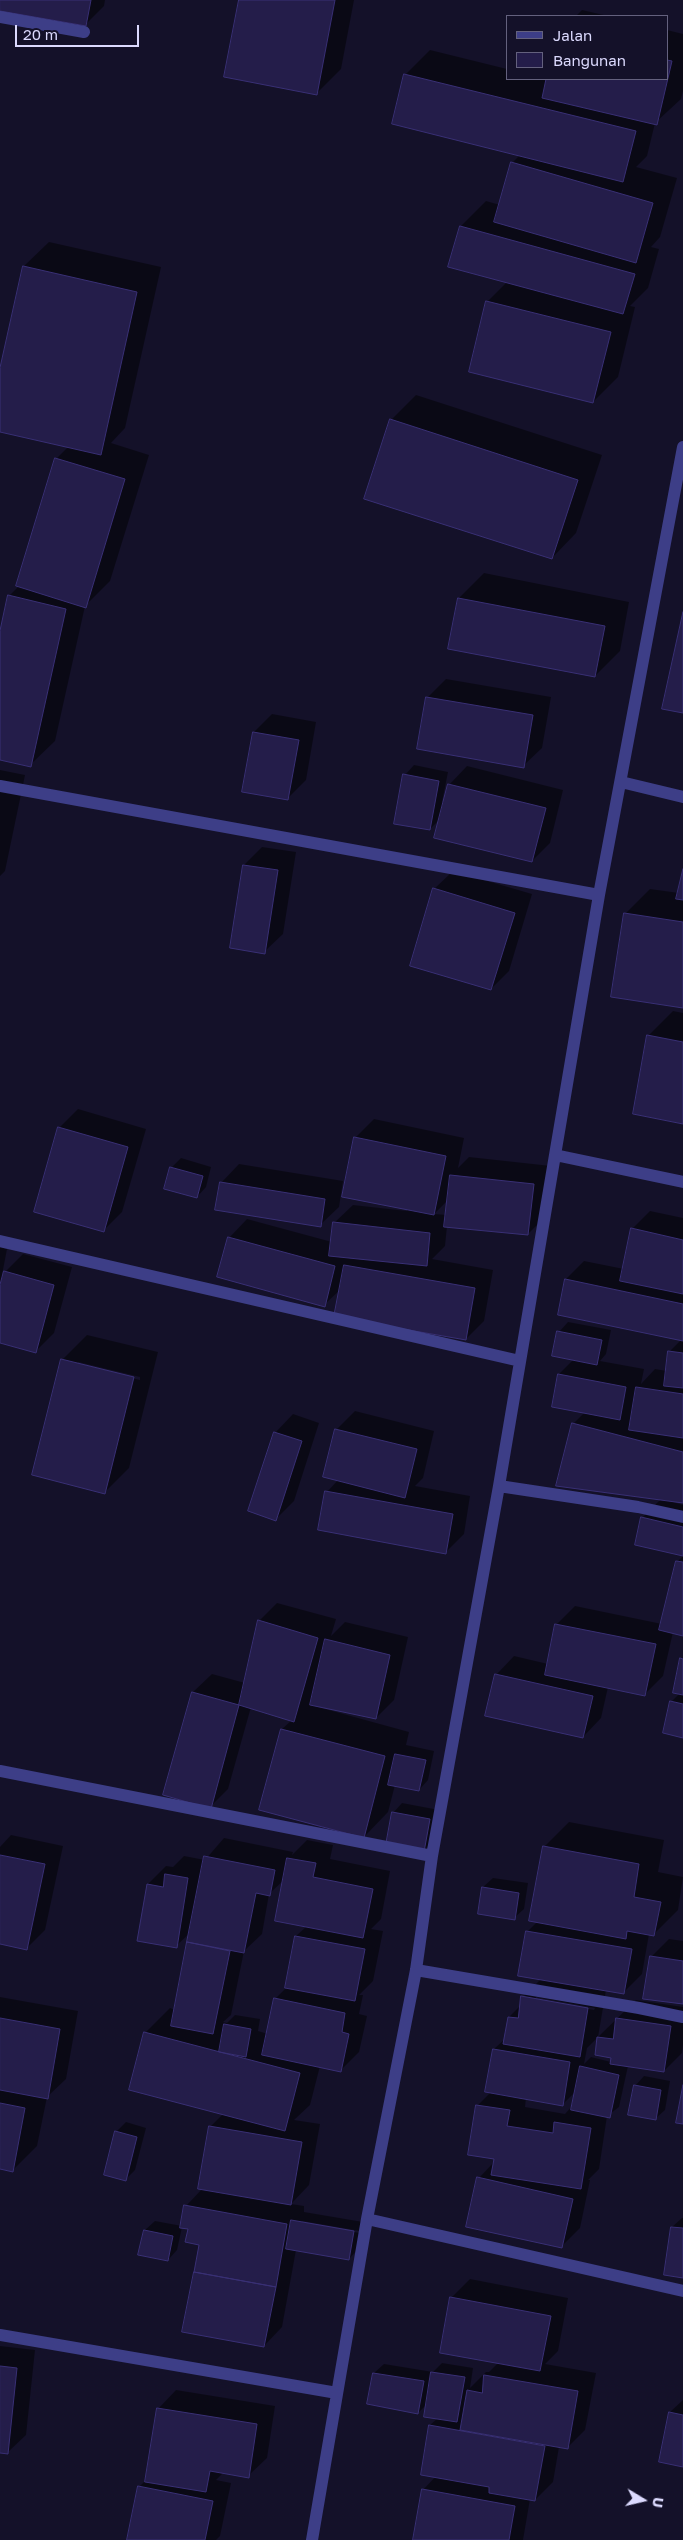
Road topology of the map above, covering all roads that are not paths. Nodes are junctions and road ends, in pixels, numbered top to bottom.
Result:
1 (0, 17) edge
2 (84, 32) dead end
3 (683, 447) edge
4 (621, 782) junction
5 (0, 786) edge
6 (683, 797) edge
7 (600, 894) junction
8 (555, 1155) junction
9 (683, 1182) edge
10 (0, 1241) edge
11 (520, 1361) junction
12 (499, 1486) junction
13 (683, 1517) edge
14 (0, 1771) edge
15 (432, 1856) junction
16 (416, 1970) junction
17 (683, 2017) edge
18 (368, 2219) junction
19 (683, 2291) edge
20 (0, 2335) edge
21 (337, 2393) junction
22 (312, 2540) edge

1 - 2 street
3 - 4 street
4 - 6 street
4 - 7 street
5 - 7 street
7 - 8 street
8 - 9 street
8 - 11 street
10 - 11 street
11 - 12 street
12 - 13 street
12 - 15 street
14 - 15 street
15 - 16 street
16 - 17 street
16 - 18 street
18 - 19 street
18 - 21 street
20 - 21 street
21 - 22 street

